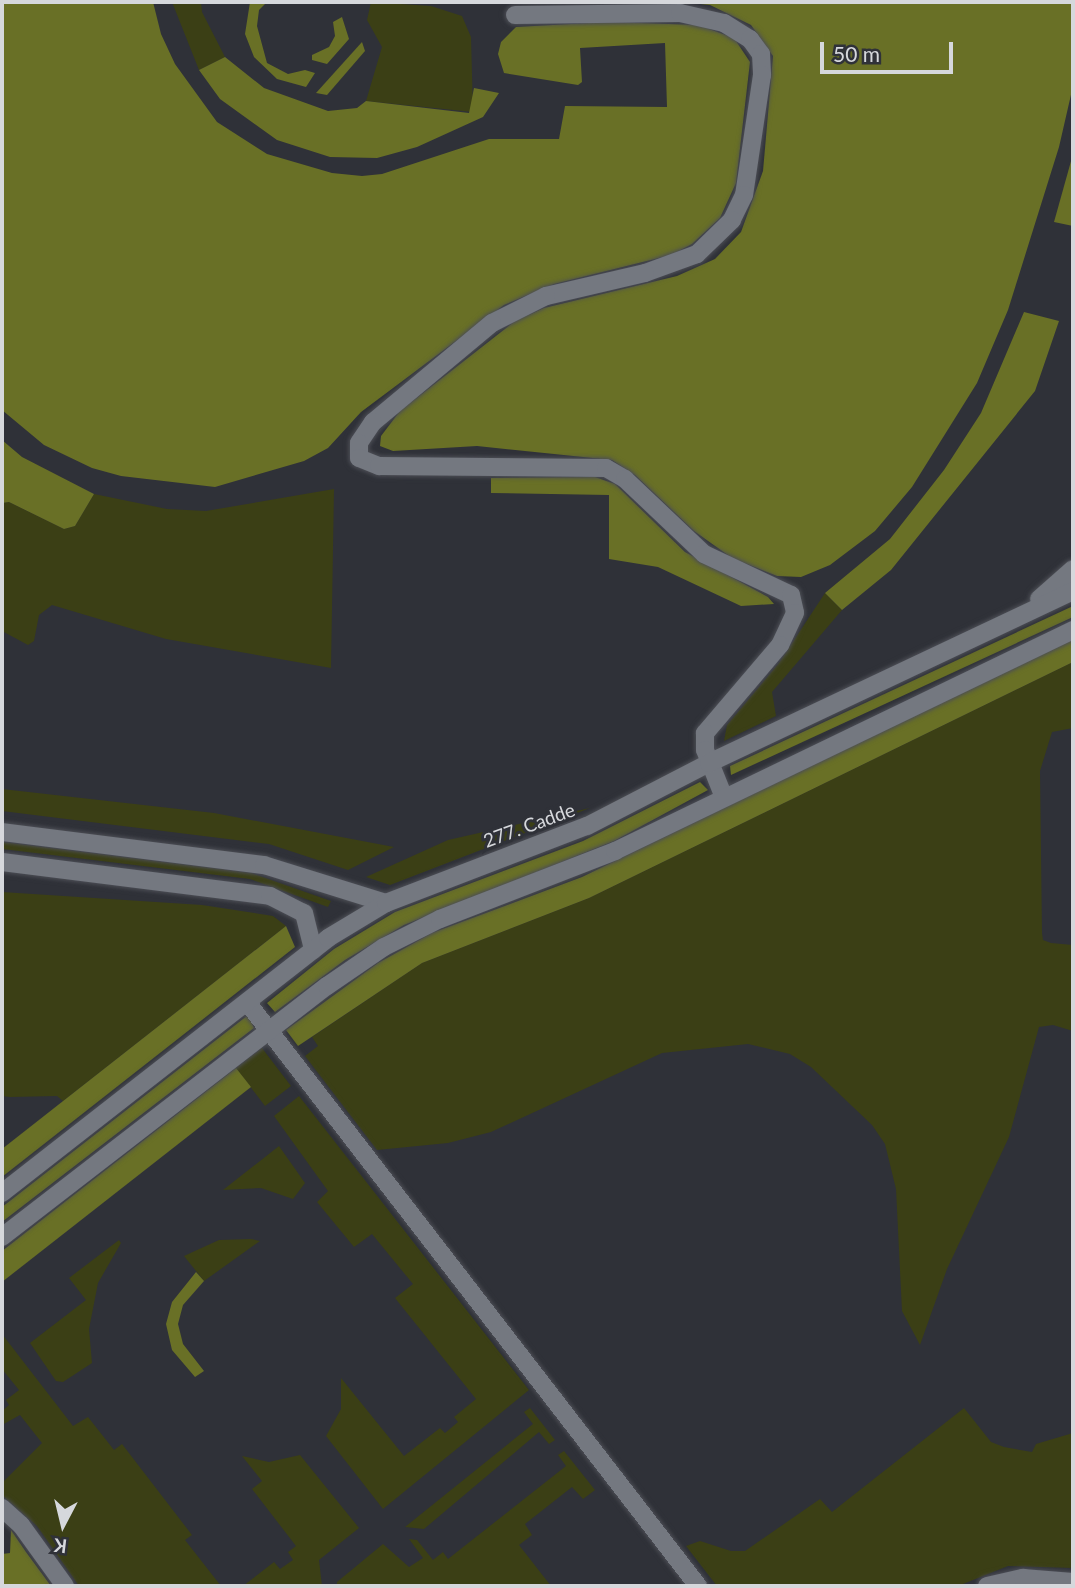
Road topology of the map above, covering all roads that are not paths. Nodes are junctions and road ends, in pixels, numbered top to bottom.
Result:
1 (515, 15) dead end
2 (1073, 569) edge
3 (1073, 590) edge
4 (1026, 611) junction
5 (1073, 630) edge
6 (709, 763) junction
7 (723, 795) junction
8 (2, 832) edge
9 (2, 862) edge
10 (386, 903) junction
11 (313, 950) junction
12 (247, 1002) junction
13 (267, 1031) junction
14 (2, 1193) edge
15 (2, 1237) edge
16 (2, 1508) edge
17 (1073, 1582) edge
18 (65, 1586) edge
19 (698, 1586) edge
20 (987, 1586) edge

1 - 6 street
2 - 4 street
3 - 4 street, 277. Cadde
4 - 6 street, 277. Cadde
5 - 7 street
6 - 7 street
6 - 10 street, 277. Cadde
7 - 13 street
8 - 10 street
9 - 11 street
10 - 11 street, 277. Cadde
11 - 12 street, 277. Cadde
12 - 13 street
12 - 14 street, 277. Cadde
13 - 15 street
13 - 19 street
16 - 18 street
17 - 20 street

